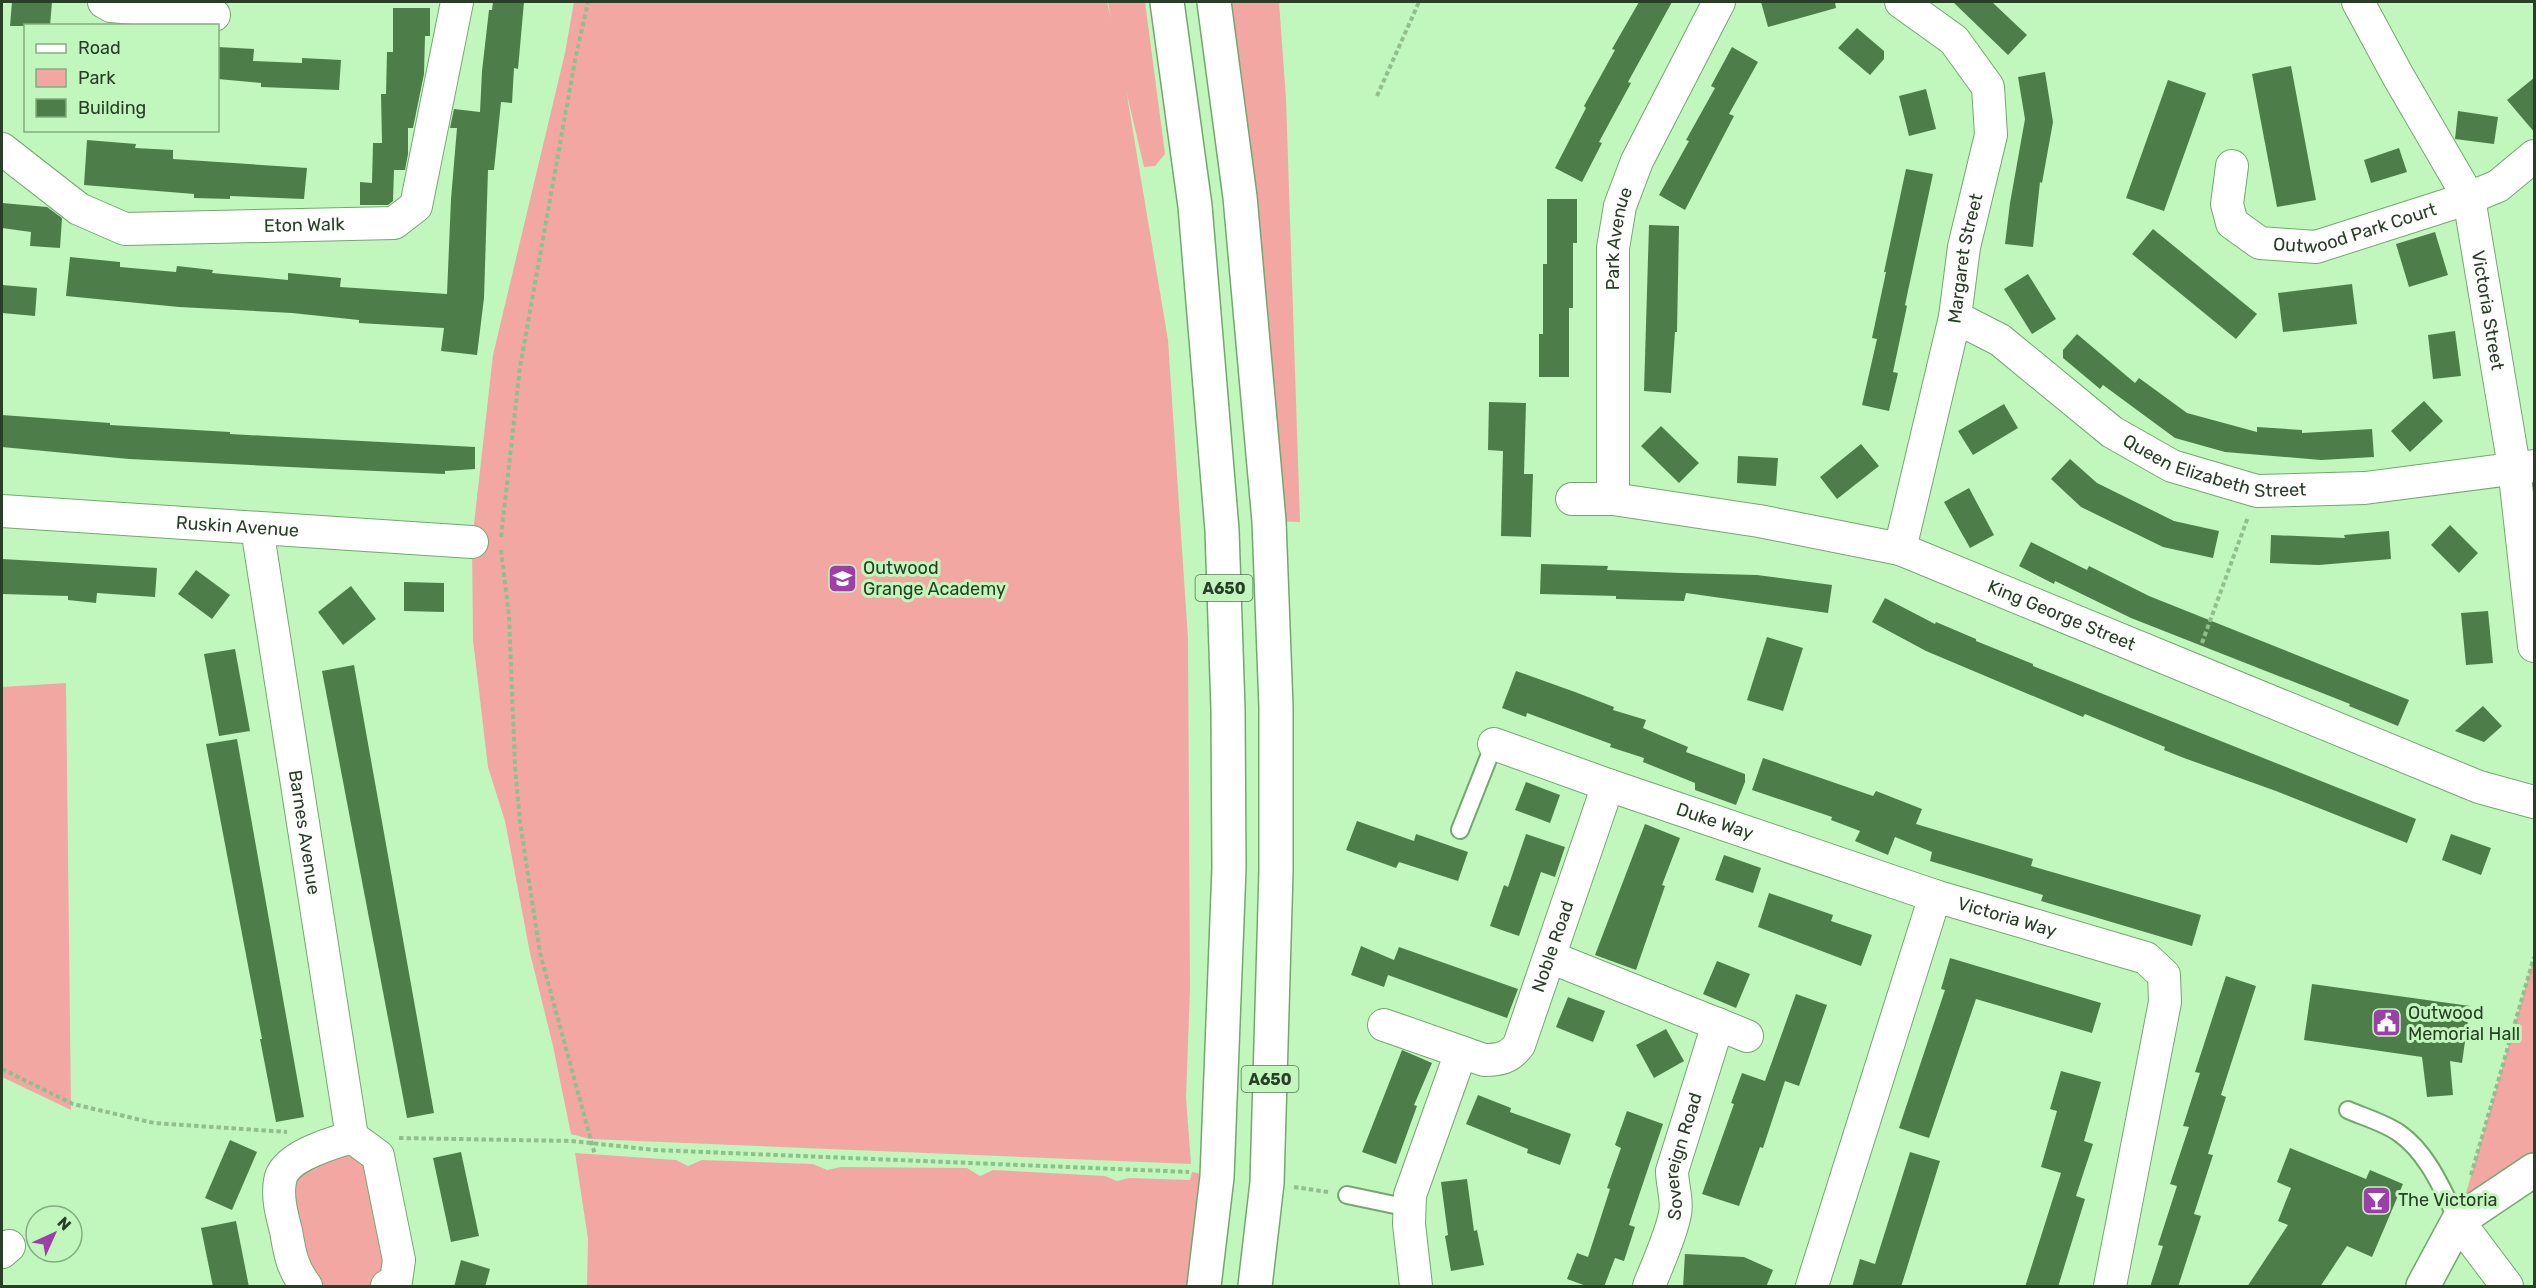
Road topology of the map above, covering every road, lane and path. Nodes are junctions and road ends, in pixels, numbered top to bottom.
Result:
1 (104, 2) edge
2 (457, 2) edge
3 (588, 2) edge
4 (1167, 2) edge
5 (1214, 2) edge
6 (1419, 2) edge
7 (1719, 2) edge
8 (1901, 2) edge
9 (2358, 2) edge
10 (171, 6) edge
11 (214, 15) dead end
12 (1377, 96) dead end
13 (2, 149) edge
14 (2535, 156) edge
15 (2232, 166) dead end
16 (2469, 198) junction
17 (1955, 317) junction
18 (2524, 466) edge
19 (2257, 491) junction
20 (1572, 499) dead end
21 (1613, 499) junction
22 (2, 511) edge
23 (257, 528) junction
24 (472, 542) dead end
25 (1900, 549) junction
26 (2535, 646) edge
27 (2193, 670) junction
28 (1494, 744) joint
29 (1608, 785) junction
30 (2535, 802) edge
31 (1460, 830) dead end
32 (1935, 896) junction
33 (1550, 957) junction
34 (2535, 957) edge
35 (1718, 1024) junction
36 (1384, 1025) dead end
37 (1748, 1036) dead end
38 (1461, 1052) junction
39 (2, 1069) edge
40 (2348, 1110) dead end
41 (294, 1133) dead end
42 (352, 1137) junction
43 (398, 1138) dead end
44 (591, 1144) junction
45 (596, 1155) dead end
46 (2535, 1170) edge
47 (1217, 1178) junction
48 (1347, 1195) dead end
49 (1409, 1208) junction
50 (2458, 1221) junction
51 (306, 1287) edge
52 (387, 1287) edge
53 (1204, 1287) edge
54 (1255, 1287) edge
55 (1416, 1287) edge
56 (1649, 1287) edge
57 (1812, 1287) edge
58 (2110, 1287) edge
59 (2423, 1287) edge
60 (2507, 1287) edge

1 - 10 street
2 - 13 street, Eton Walk
3 - 44 path
4 - 47 main road, A650
5 - 54 main road, A650
6 - 12 path
7 - 21 street, Park Avenue
8 - 17 street, Margaret Street
9 - 16 street, Victoria Street
10 - 11 street
14 - 16 street
15 - 16 street, Outwood Park Court
16 - 18 street, Victoria Street
17 - 19 street, Queen Elizabeth Street
17 - 25 street, Margaret Street
18 - 19 street, Queen Elizabeth Street
18 - 26 street, Victoria Street
19 - 27 path
20 - 21 street, King George Street
21 - 25 street, King George Street
22 - 23 street, Ruskin Avenue
23 - 24 street, Ruskin Avenue
23 - 42 street, Barnes Avenue
25 - 27 street, King George Street
27 - 30 street, King George Street
28 - 29 street, Duke Way
28 - 31 lane
29 - 32 street, Duke Way
29 - 33 street, Noble Road
32 - 57 street, Victoria Way
32 - 58 street, Victoria Way
33 - 35 street
33 - 38 street, Noble Road
34 - 50 path
35 - 37 street
35 - 56 street, Sovereign Road
36 - 38 street, Noble Road
38 - 49 street
39 - 41 path
40 - 50 lane
42 - 51 street
42 - 52 street
43 - 44 path
44 - 45 path
44 - 47 path
46 - 50 main road
47 - 53 main road, A650
48 - 49 lane
49 - 55 street
50 - 59 main road
50 - 60 street

